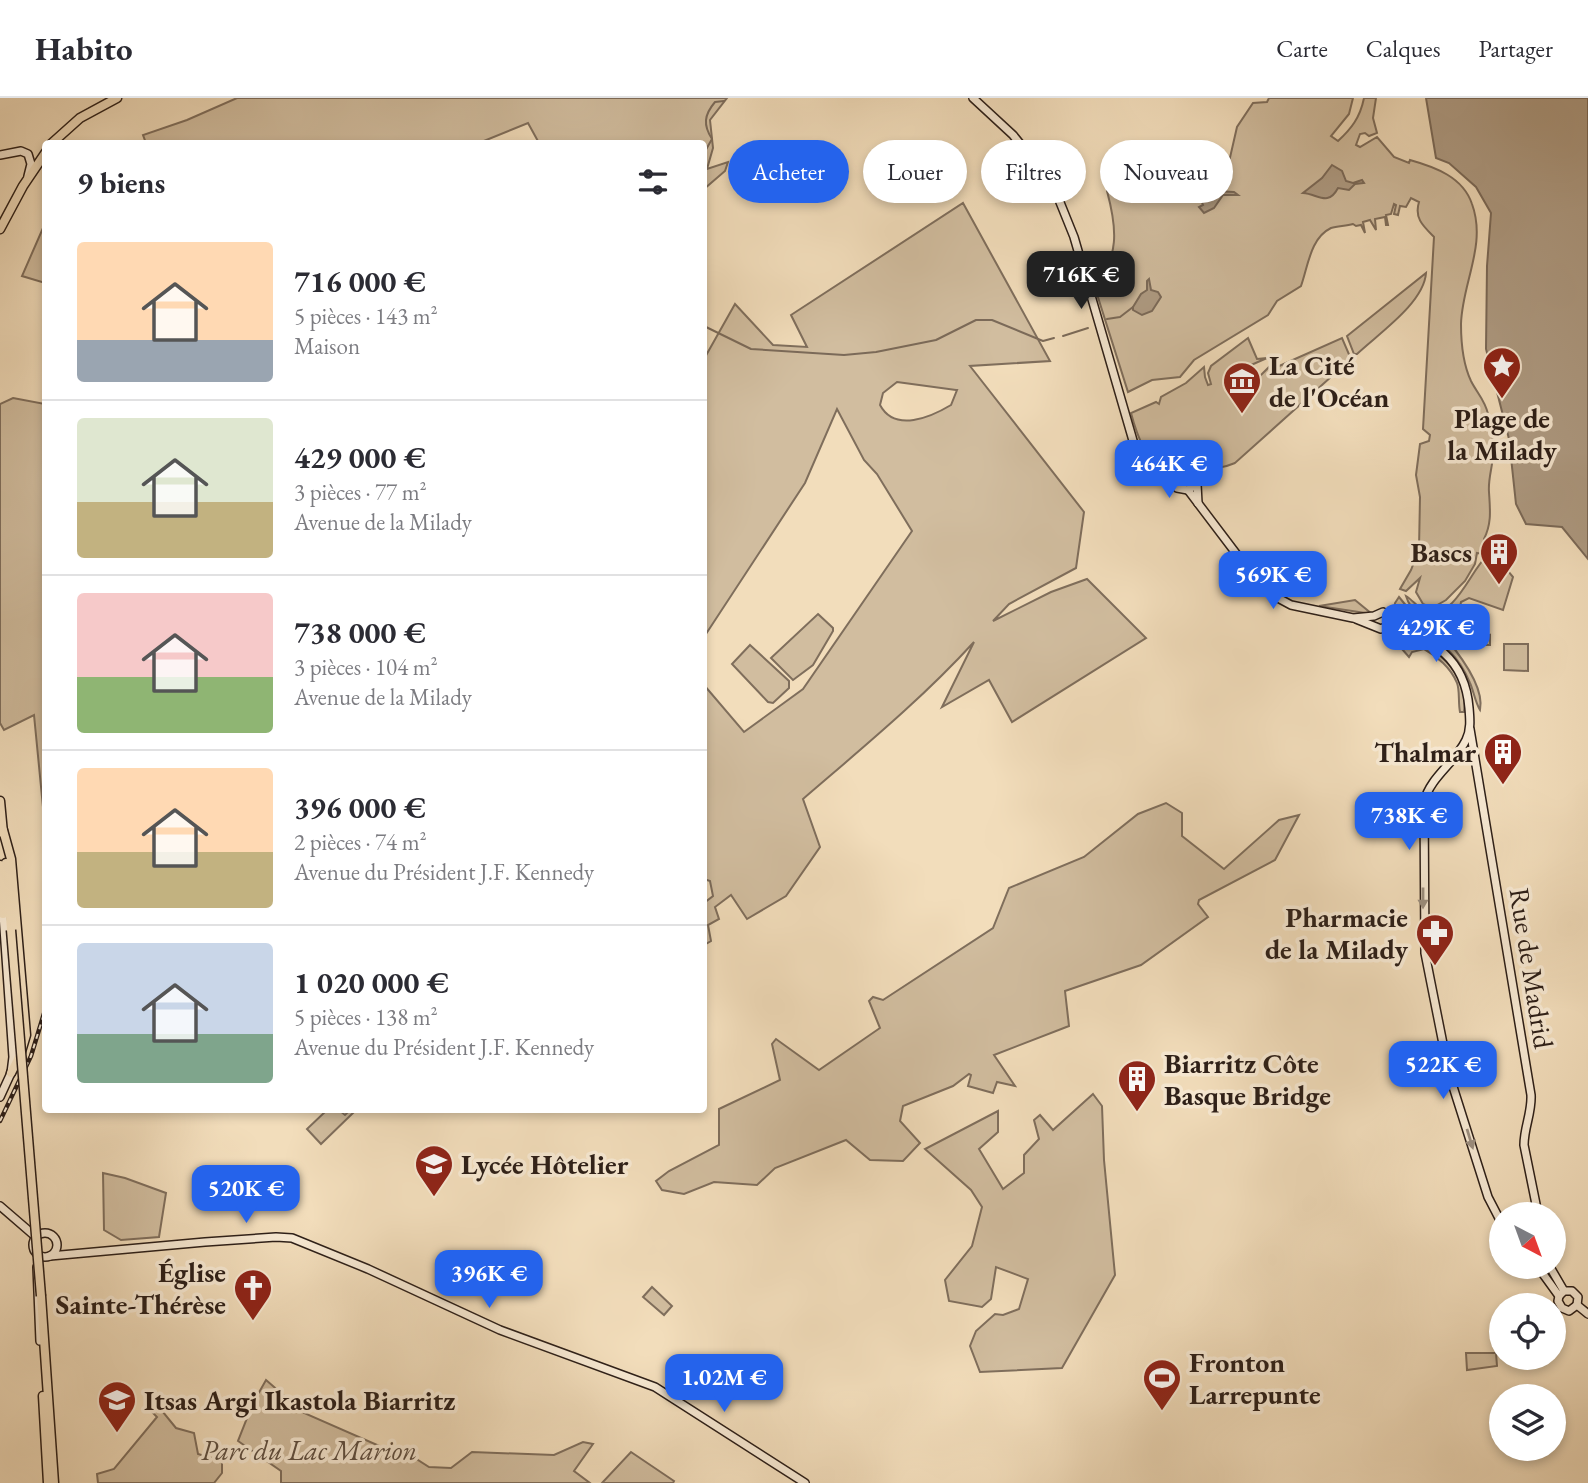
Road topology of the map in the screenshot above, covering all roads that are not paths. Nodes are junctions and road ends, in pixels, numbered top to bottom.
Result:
1 (117, 98) edge
2 (973, 98) edge
3 (55, 140) edge
4 (1017, 140) edge
5 (0, 155) edge
6 (42, 157) edge
7 (42, 157) edge
8 (23, 186) junction
9 (1060, 203) edge
10 (0, 229) edge
11 (0, 236) edge
12 (1140, 453) junction
13 (1173, 466) junction
14 (1171, 479) junction
15 (1197, 484) junction
16 (1188, 490) junction
17 (1198, 503) junction
18 (1374, 616) junction
19 (1353, 618) junction
20 (1390, 624) junction
21 (1375, 626) junction
22 (1470, 728) junction
23 (0, 801) edge
24 (3, 830) junction
25 (0, 865) edge
26 (3, 914) joint
27 (11, 1073) junction
28 (0, 1097) edge
29 (1491, 1202) edge
30 (1536, 1202) edge
31 (0, 1206) edge
32 (36, 1237) junction
33 (57, 1248) junction
34 (71, 1254) junction
35 (46, 1257) junction
36 (1548, 1279) edge
37 (1560, 1293) edge
38 (1566, 1294) edge
39 (1577, 1305) junction
40 (1566, 1310) edge
41 (1588, 1314) edge
42 (40, 1341) joint
43 (47, 1355) joint
44 (48, 1483) edge
45 (57, 1483) edge
46 (805, 1483) edge

1 - 3 main road
2 - 4 main road
5 - 8 main road
6 - 8 main road
7 - 11 main road
8 - 10 main road
9 - 12 main road
12 - 13 main road
12 - 14 main road
13 - 14 main road
13 - 15 main road
14 - 16 main road
15 - 16 main road
15 - 17 main road
16 - 17 main road
17 - 19 main road
18 - 19 main road
18 - 20 main road
18 - 21 main road
19 - 21 main road
20 - 21 main road
20 - 22 main road, Rue de Madrid
22 -> 29 main road
22 - 30 main road, Rue de Madrid
23 - 24 main road
24 - 27 main road
24 - 45 main road, bridge
25 - 26 main road
26 - 27 main road
27 - 28 main road
31 - 32 main road
32 - 33 main road
32 - 35 main road
33 - 34 main road
33 - 35 main road
34 - 35 main road
34 - 46 main road
35 - 42 main road
35 - 43 main road
36 - 37 main road
38 - 39 main road
39 - 40 main road
39 - 41 main road
42 - 44 main road
43 - 45 main road

